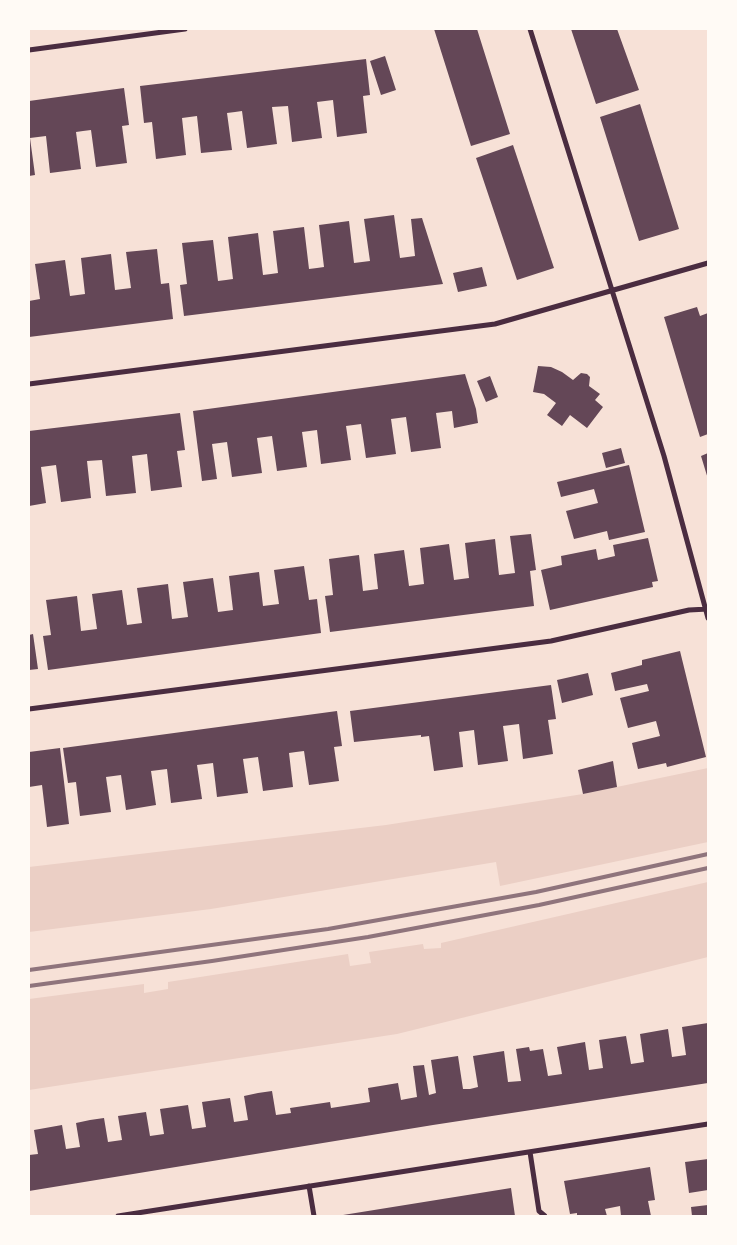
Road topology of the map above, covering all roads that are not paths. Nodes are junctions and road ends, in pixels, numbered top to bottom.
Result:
1 (185, 29) edge
2 (530, 29) edge
3 (29, 50) edge
4 (708, 262) edge
5 (613, 290) junction
6 (29, 384) edge
7 (707, 610) edge
8 (708, 618) edge
9 (29, 709) edge
10 (708, 1124) edge
11 (530, 1152) junction
12 (309, 1186) junction
13 (118, 1216) edge
14 (314, 1216) edge
15 (545, 1216) edge

1 - 3 street
2 - 5 street
4 - 5 street
5 - 6 street
5 - 7 street
7 - 8 street
7 - 9 street
10 - 11 street
11 - 12 street
11 - 15 street
12 - 13 street
12 - 14 street

